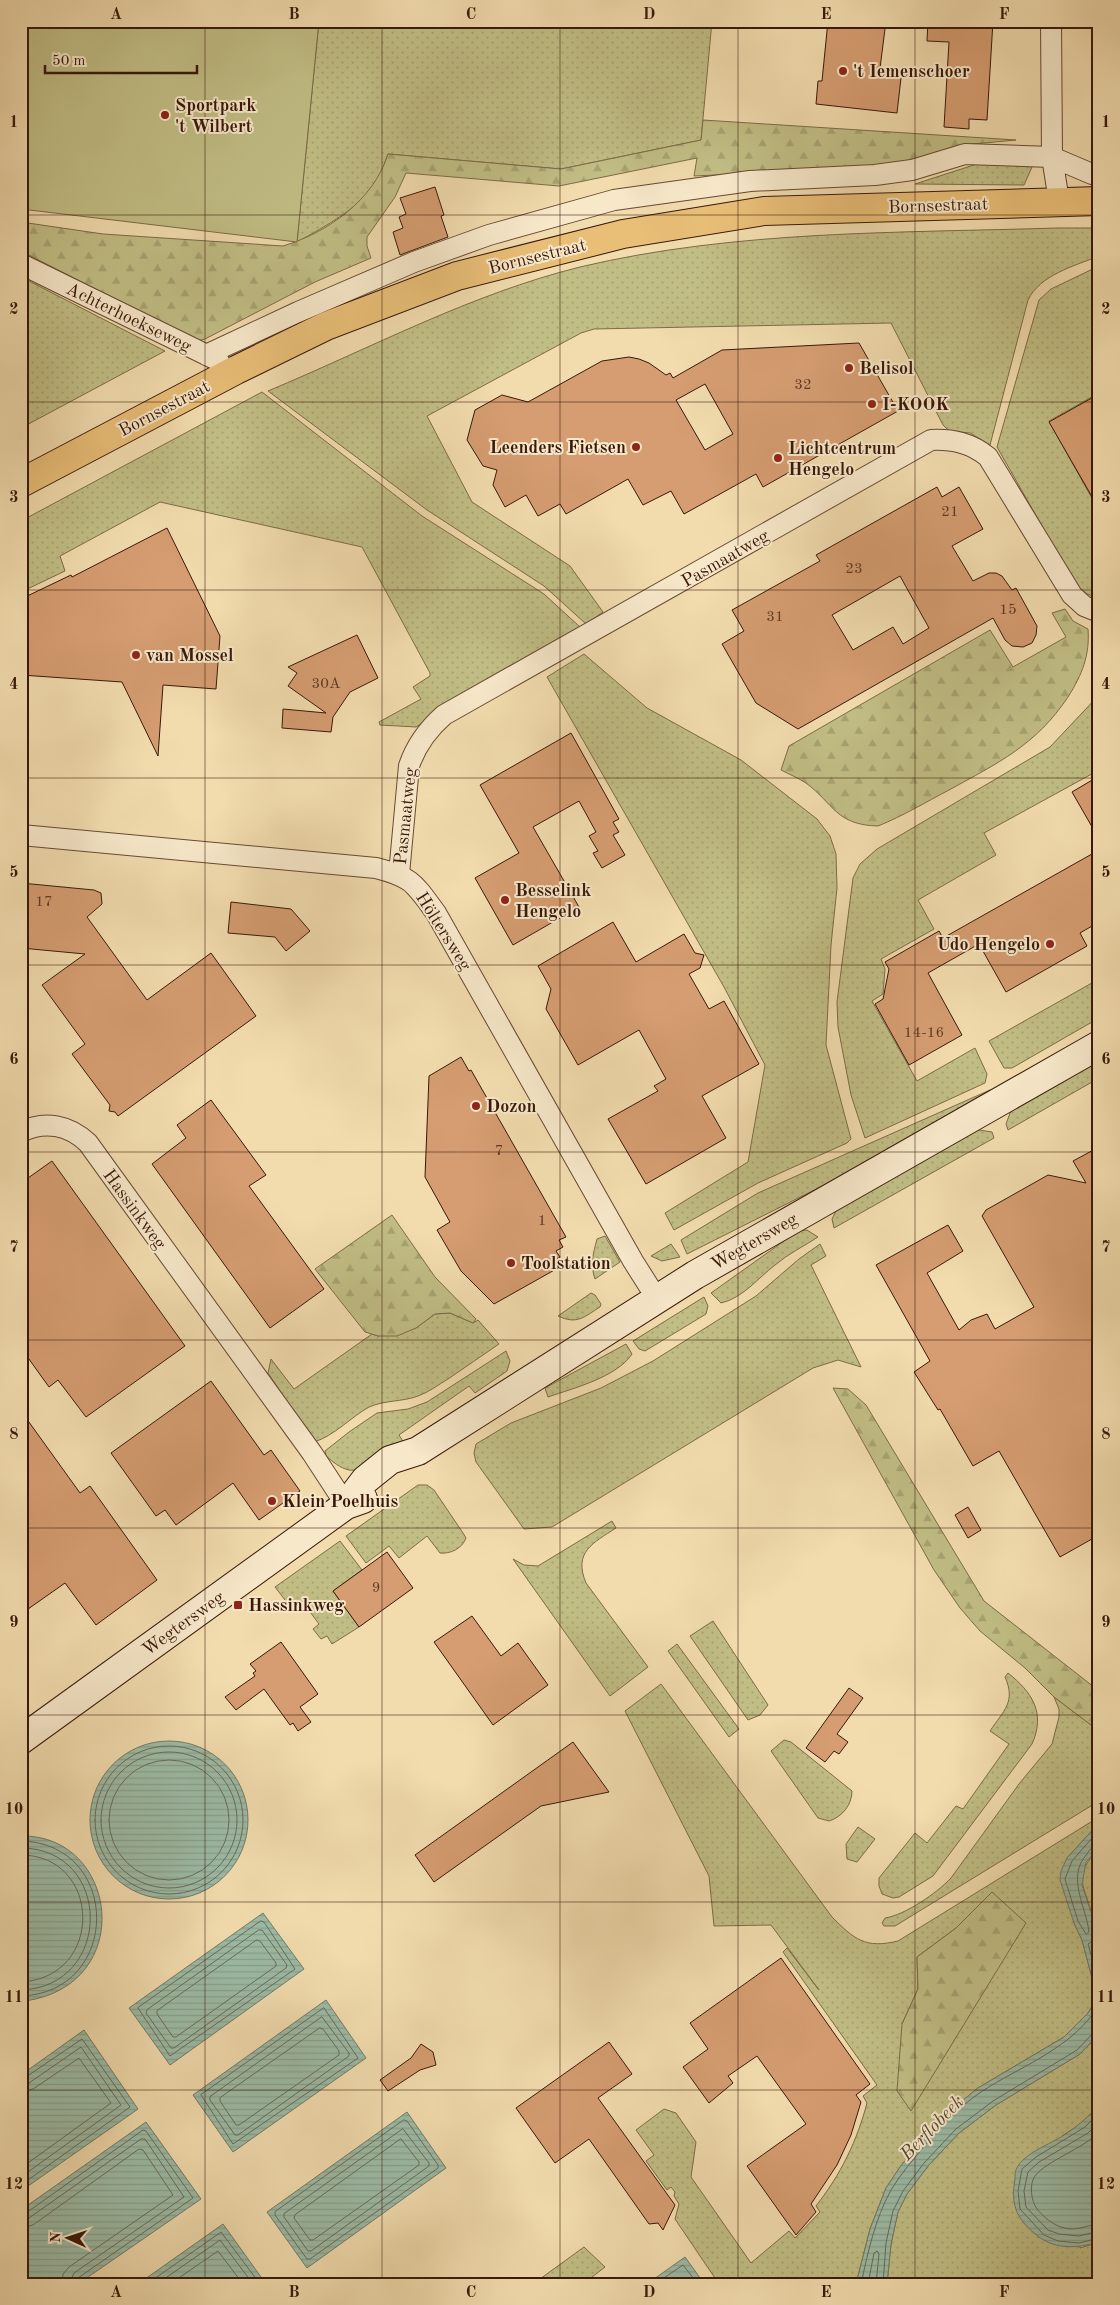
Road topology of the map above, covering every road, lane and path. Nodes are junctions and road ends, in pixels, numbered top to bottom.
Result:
1 (1051, 21) edge
2 (1052, 157) junction
3 (1099, 176) edge
4 (1059, 201) junction
5 (1099, 201) edge
6 (21, 264) edge
7 (206, 355) junction
8 (236, 370) junction
9 (21, 484) edge
10 (1099, 612) edge
11 (21, 835) edge
12 (399, 874) junction
13 (1099, 1046) edge
14 (21, 1132) edge
15 (657, 1299) junction
16 (346, 1506) junction
17 (21, 1740) edge

1 - 2 street
2 - 3 street, Bornsestraat
2 - 4 street
2 - 7 street, Bornsestraat
4 - 5 main road, Bornsestraat
4 - 8 main road, Bornsestraat
6 - 7 street, Achterhoekseweg
7 - 8 street, Achterhoekseweg
8 - 9 main road, Bornsestraat
10 - 12 street, Pasmaatweg
11 - 12 street, Höltersweg
12 - 15 street, Höltersweg
13 - 15 street, Wegtersweg
14 - 16 street, Hassinkweg
15 - 16 street, Wegtersweg
16 - 17 street, Wegtersweg

